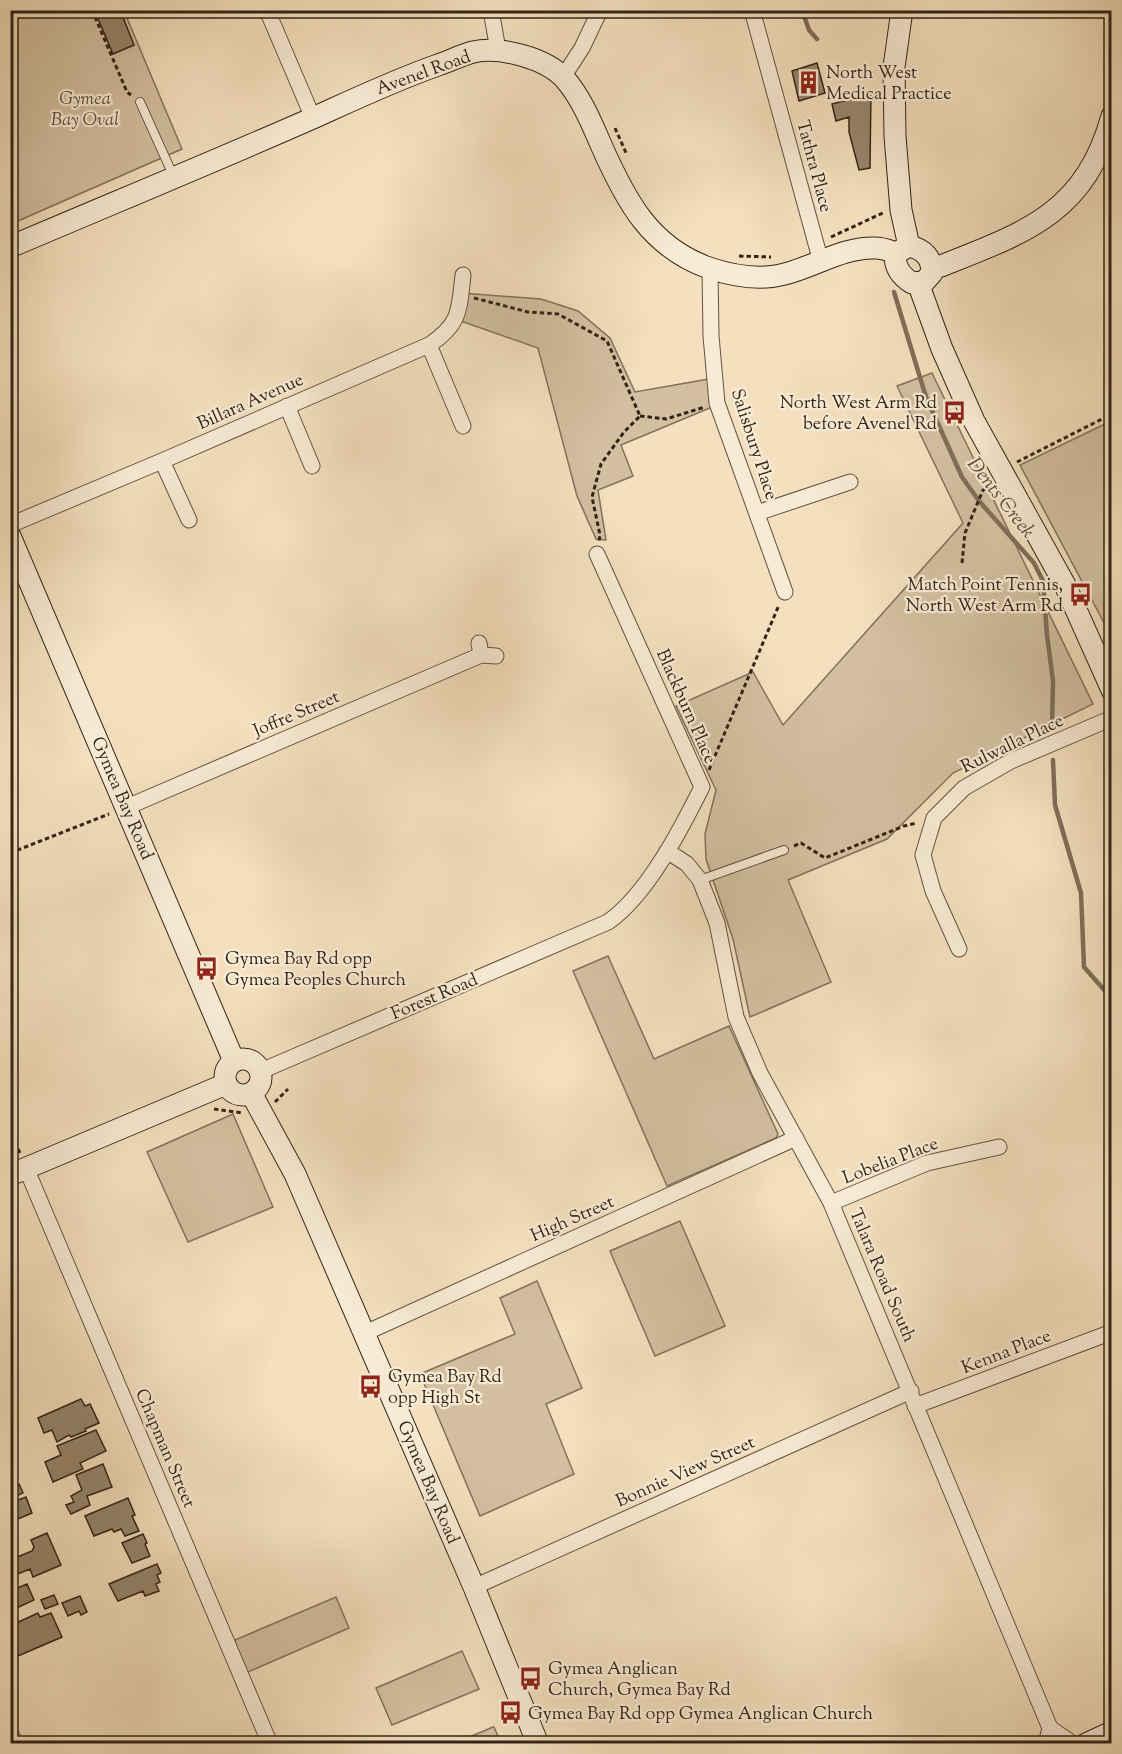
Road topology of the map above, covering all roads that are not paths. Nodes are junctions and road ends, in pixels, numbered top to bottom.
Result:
1 (267, 10) edge
2 (491, 10) edge
3 (600, 10) edge
4 (752, 10) edge
5 (902, 10) edge
6 (498, 50) junction
7 (563, 77) junction
8 (140, 102) road end
9 (1112, 116) edge
10 (313, 118) junction
11 (174, 177) junction
12 (10, 247) edge
13 (903, 249) junction
14 (821, 262) junction
15 (932, 267) junction
16 (710, 268) junction
17 (463, 275) dead end
18 (918, 284) junction
19 (429, 345) junction
20 (287, 406) junction
21 (463, 426) dead end
22 (162, 461) junction
23 (312, 466) dead end
24 (850, 482) dead end
25 (757, 513) junction
26 (189, 519) dead end
27 (10, 525) edge
28 (10, 536) edge
29 (597, 555) road end
30 (785, 592) road end
31 (485, 652) dead end
32 (1112, 690) edge
33 (1112, 718) edge
34 (127, 807) junction
35 (784, 850) road end
36 (667, 851) junction
37 (700, 880) junction
38 (608, 922) joint
39 (959, 949) dead end
40 (234, 1061) junction
41 (261, 1071) junction
42 (226, 1084) junction
43 (251, 1094) junction
44 (796, 1138) junction
45 (999, 1147) dead end
46 (18, 1172) edge
47 (831, 1203) junction
48 (1112, 1332) edge
49 (365, 1333) junction
50 (913, 1399) junction
51 (474, 1587) junction
52 (1050, 1728) junction
53 (10, 1732) edge
54 (1112, 1732) edge
55 (15, 1743) edge
56 (270, 1743) edge
57 (538, 1743) edge
58 (1046, 1743) edge
59 (1073, 1743) edge
60 (1086, 1743) edge

1 - 10 street
2 - 6 street
3 - 7 street
4 - 14 street, Tathra Place
5 - 13 street
6 - 7 street, Avenel Road
6 - 10 street, Avenel Road
7 - 16 street, Avenel Road
8 - 11 lane
9 - 15 street
10 - 11 street, Avenel Road
11 - 12 street, Avenel Road
13 - 14 street, Avenel Road
13 - 15 street
13 - 18 street
14 - 16 street, Avenel Road
15 - 18 street
16 - 25 street, Salisbury Place
17 - 19 street, Billara Avenue
18 - 32 street
19 - 20 street, Billara Avenue
19 - 21 street
20 - 22 street, Billara Avenue
20 - 23 street
22 - 26 street
22 - 27 street, Billara Avenue
24 - 25 street
25 - 30 street, Salisbury Place
28 - 34 street, Gymea Bay Road
29 - 36 street, Blackburn Place
31 - 34 street, Joffre Street
33 - 39 street, Rulwalla Place
34 - 40 street, Gymea Bay Road
35 - 37 lane
36 - 37 street, Talara Road South
36 - 38 street, Blackburn Place
37 - 44 street, Talara Road South
38 - 41 street, Forest Road
40 - 41 street
40 - 42 street
41 - 43 street
42 - 43 street
42 - 46 street
43 - 49 street, Gymea Bay Road
44 - 47 street, Talara Road South
44 - 49 street, High Street
45 - 47 street, Lobelia Place
46 - 56 street, Chapman Street
47 - 50 street, Talara Road South
48 - 50 street, Kenna Place
49 - 51 street, Gymea Bay Road
50 - 51 street, Bonnie View Street
50 - 52 street, Talara Road South
51 - 57 street, Gymea Bay Road
52 - 58 street
52 - 59 street
53 - 55 street
54 - 60 street

